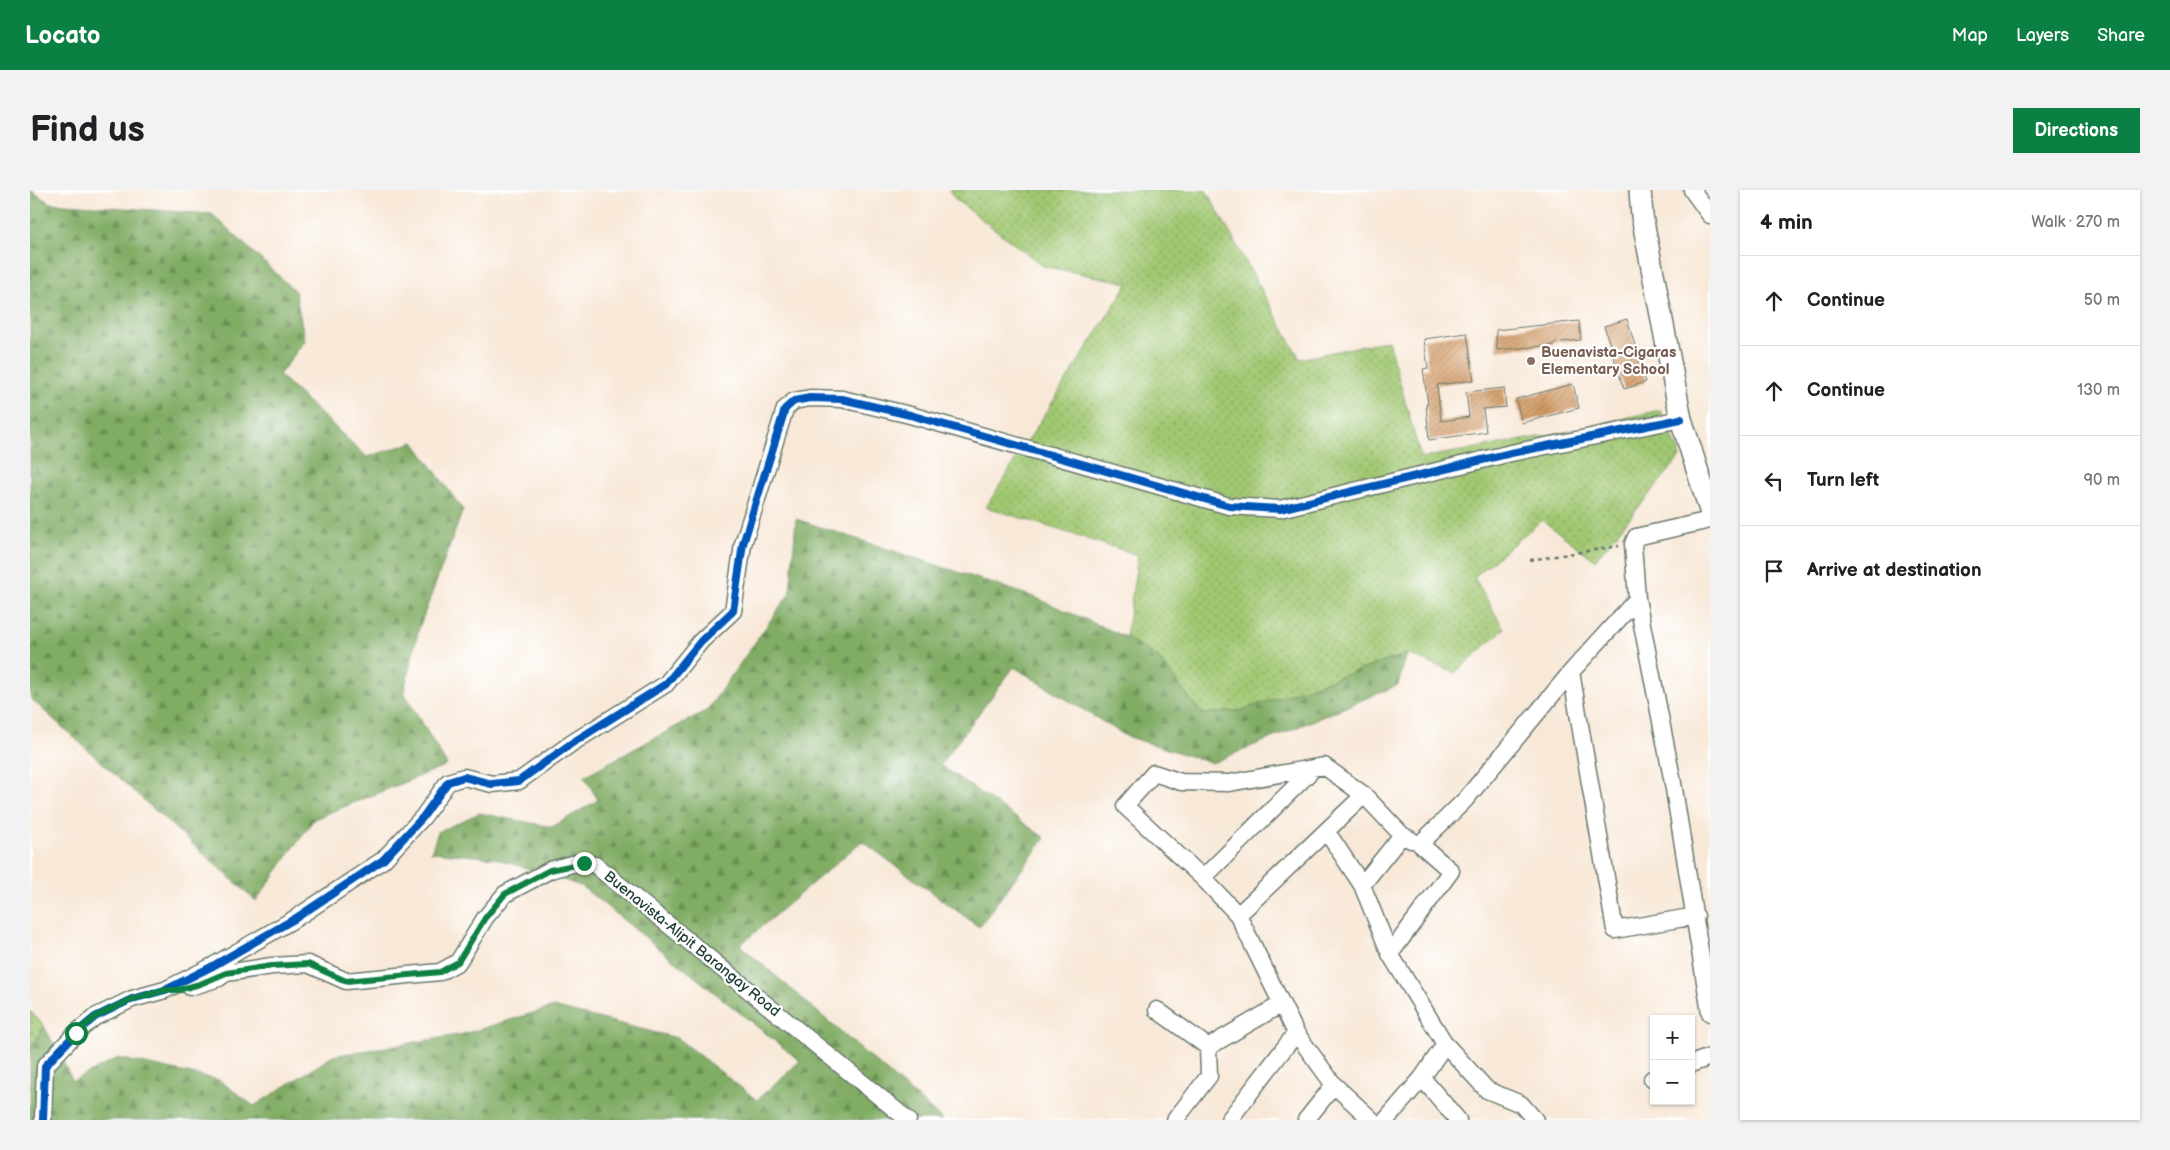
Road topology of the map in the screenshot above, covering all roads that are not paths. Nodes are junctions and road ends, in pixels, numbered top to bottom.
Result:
1 (1640, 190) edge
2 (1692, 190) edge
3 (1710, 215) edge
4 (1681, 419) junction
5 (1710, 510) edge
6 (1710, 520) edge
7 (1637, 599) junction
8 (1571, 672) junction
9 (1314, 768) junction
10 (1364, 795) junction
11 (1327, 832) junction
12 (1402, 836) junction
13 (1420, 844) junction
14 (1203, 878) junction
15 (1362, 885) junction
16 (1238, 915) junction
17 (1696, 916) junction
18 (1390, 954) junction
19 (165, 990) junction
20 (1280, 1005) junction
21 (1157, 1010) dead end
22 (1710, 1013) edge
23 (1296, 1033) junction
24 (1445, 1044) junction
25 (1208, 1047) junction
26 (1710, 1057) edge
27 (1695, 1063) edge
28 (1422, 1078) junction
29 (1334, 1085) junction
30 (42, 1120) edge
31 (908, 1120) edge
32 (1175, 1120) edge
33 (1229, 1120) edge
34 (1306, 1120) edge
35 (1372, 1120) edge
36 (1386, 1120) edge
37 (1458, 1120) edge
38 (1535, 1120) edge

1 - 4 main road
2 - 3 street
4 - 5 main road
4 - 19 street
6 - 7 street
7 - 8 street
7 - 17 street
8 - 13 street
8 - 17 street
9 - 10 street
9 - 14 street
9 - 14 street
10 - 11 street
10 - 12 street
11 - 15 street
11 - 16 street
12 - 13 street
12 - 15 street
13 - 18 street
14 - 16 street
15 - 18 street
16 - 20 street
17 - 22 street
18 - 24 street
19 - 30 street
19 - 31 street, Buenavista-Alipit Barangay Road
20 - 23 street
20 - 25 street
21 - 25 street
23 - 29 street
23 - 33 street
24 - 28 street
24 - 38 street
25 - 32 street
26 - 27 street
28 - 36 street
28 - 37 street
29 - 34 street
29 - 35 street

